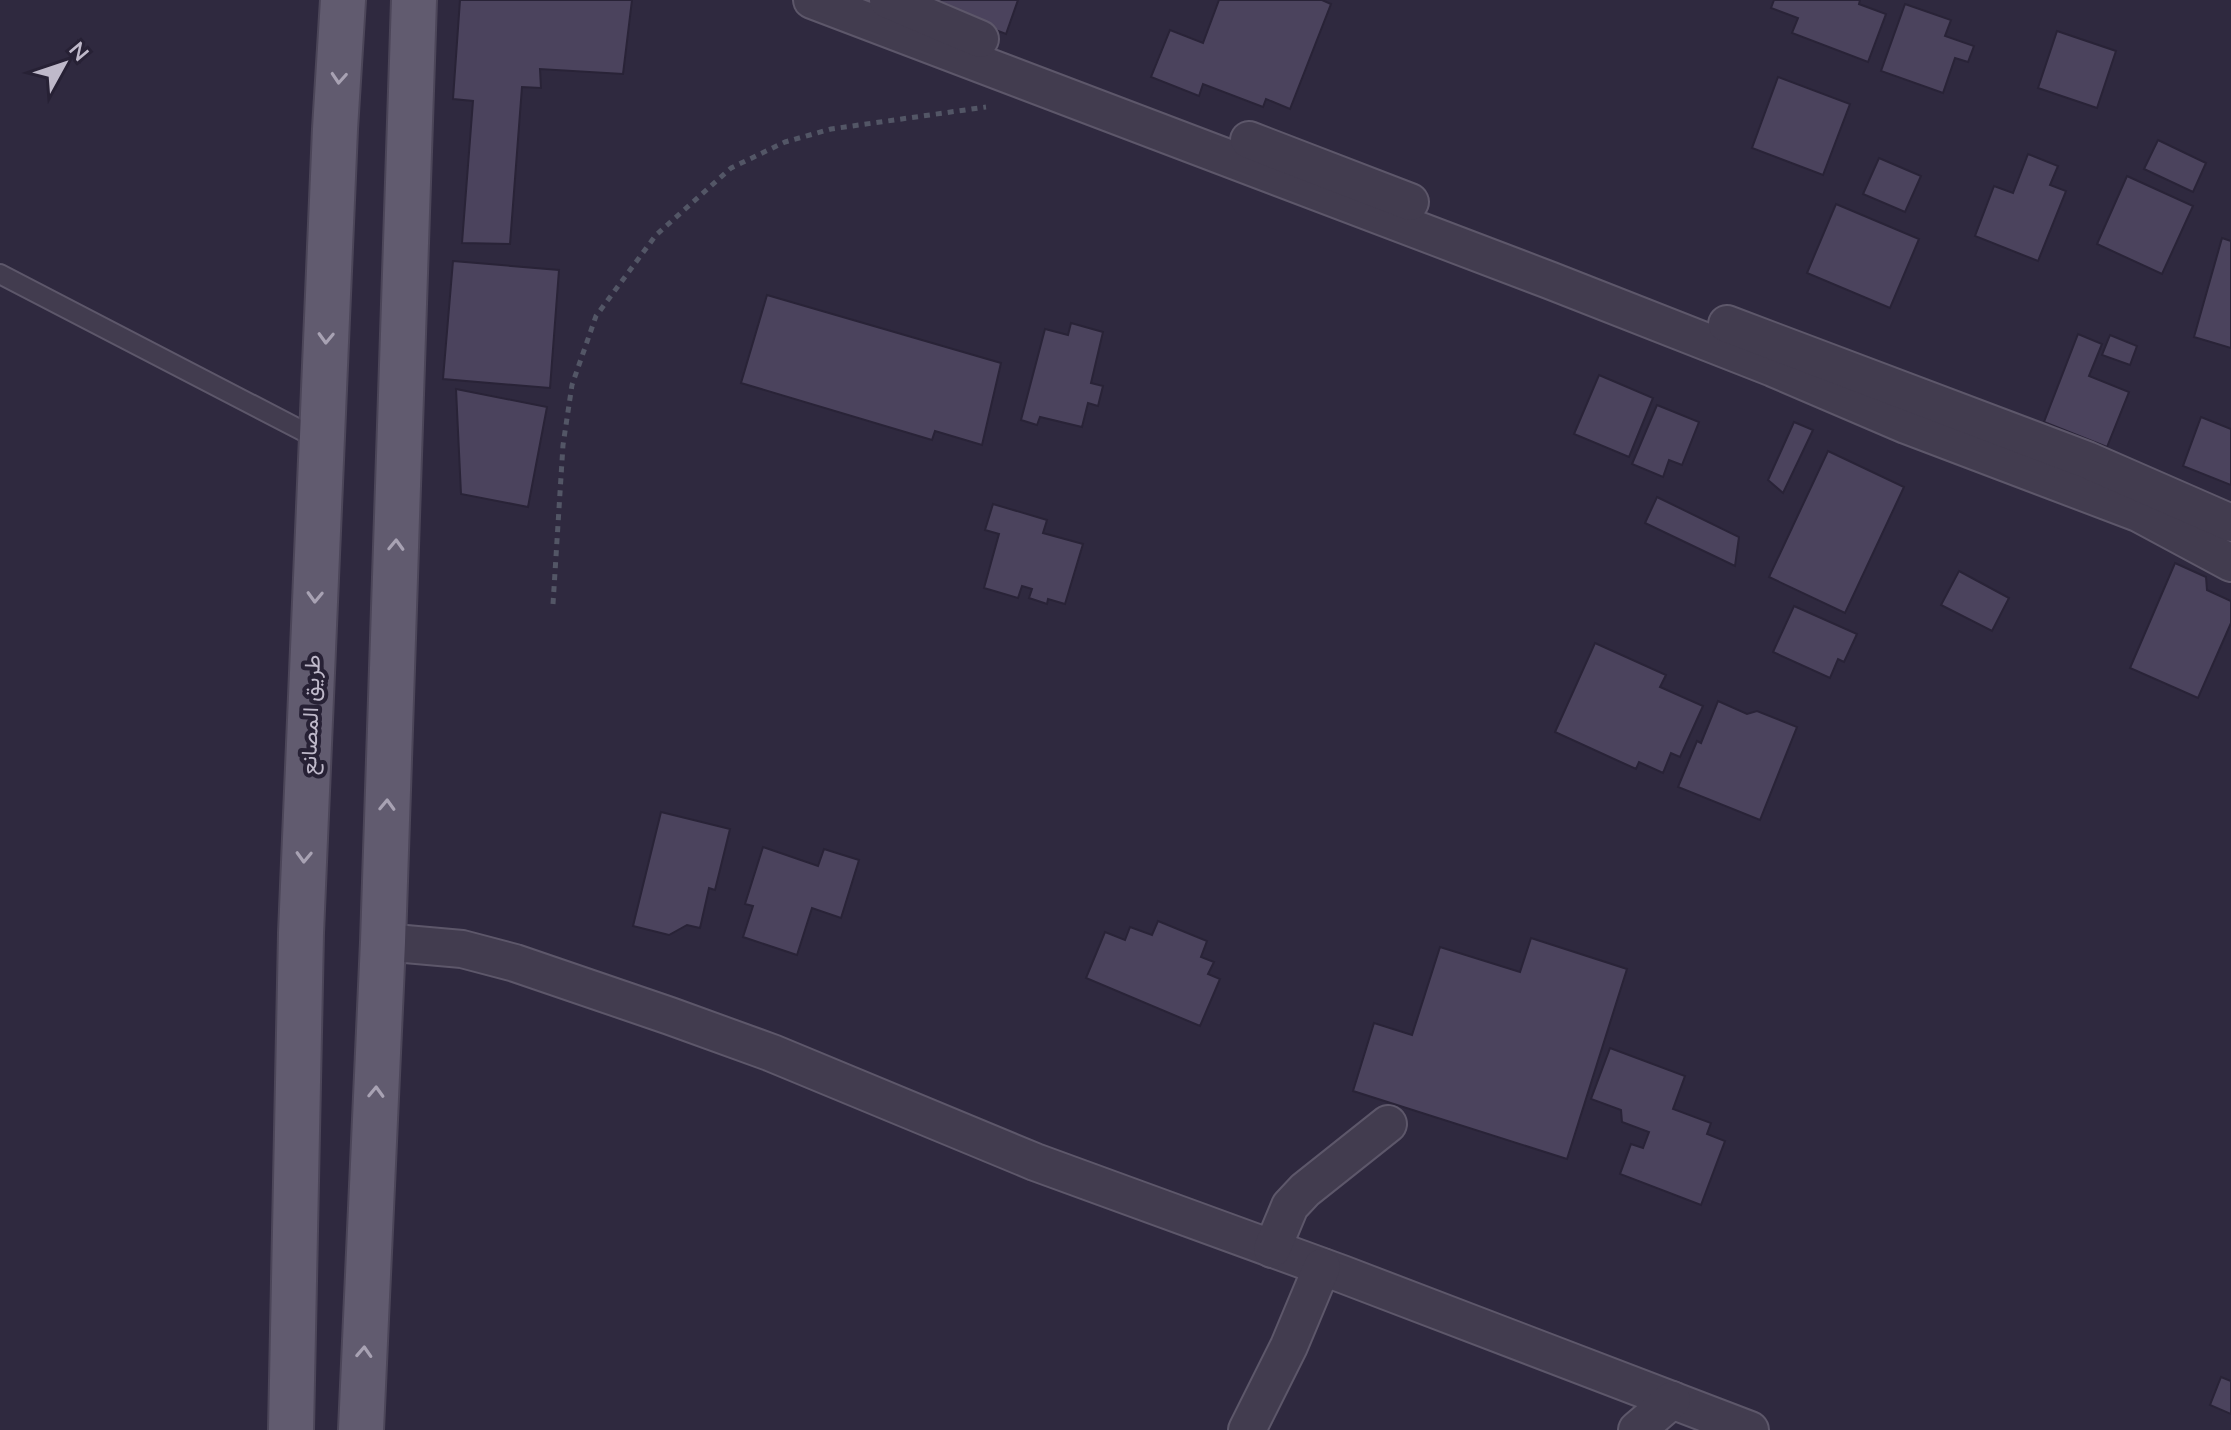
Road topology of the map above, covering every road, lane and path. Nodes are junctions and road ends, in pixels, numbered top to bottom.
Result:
1 (316, 0) edge
2 (414, 0) edge
3 (812, 0) edge
4 (888, 0) edge
5 (343, 17) edge
6 (993, 107) dead end
7 (0, 274) edge
8 (322, 441) junction
9 (2231, 523) edge
10 (2231, 563) edge
11 (553, 604) dead end
12 (383, 942) junction
13 (1388, 1124) dead end
14 (1272, 1249) junction
15 (1322, 1267) junction
16 (1672, 1400) junction
17 (291, 1430) edge
18 (361, 1430) edge
19 (1247, 1430) edge
20 (1637, 1430) edge
21 (1750, 1430) edge

1 - 5 main road
12 -> 2 main road
3 - 10 street
4 - 9 street
5 -> 8 main road, طريق المصانع
6 - 11 path
7 - 8 lane
8 -> 17 main road, طريق المصانع
12 - 14 street
18 -> 12 main road
13 - 14 street
14 - 15 street
15 - 16 street
15 - 19 street
16 - 20 street
16 - 21 street

